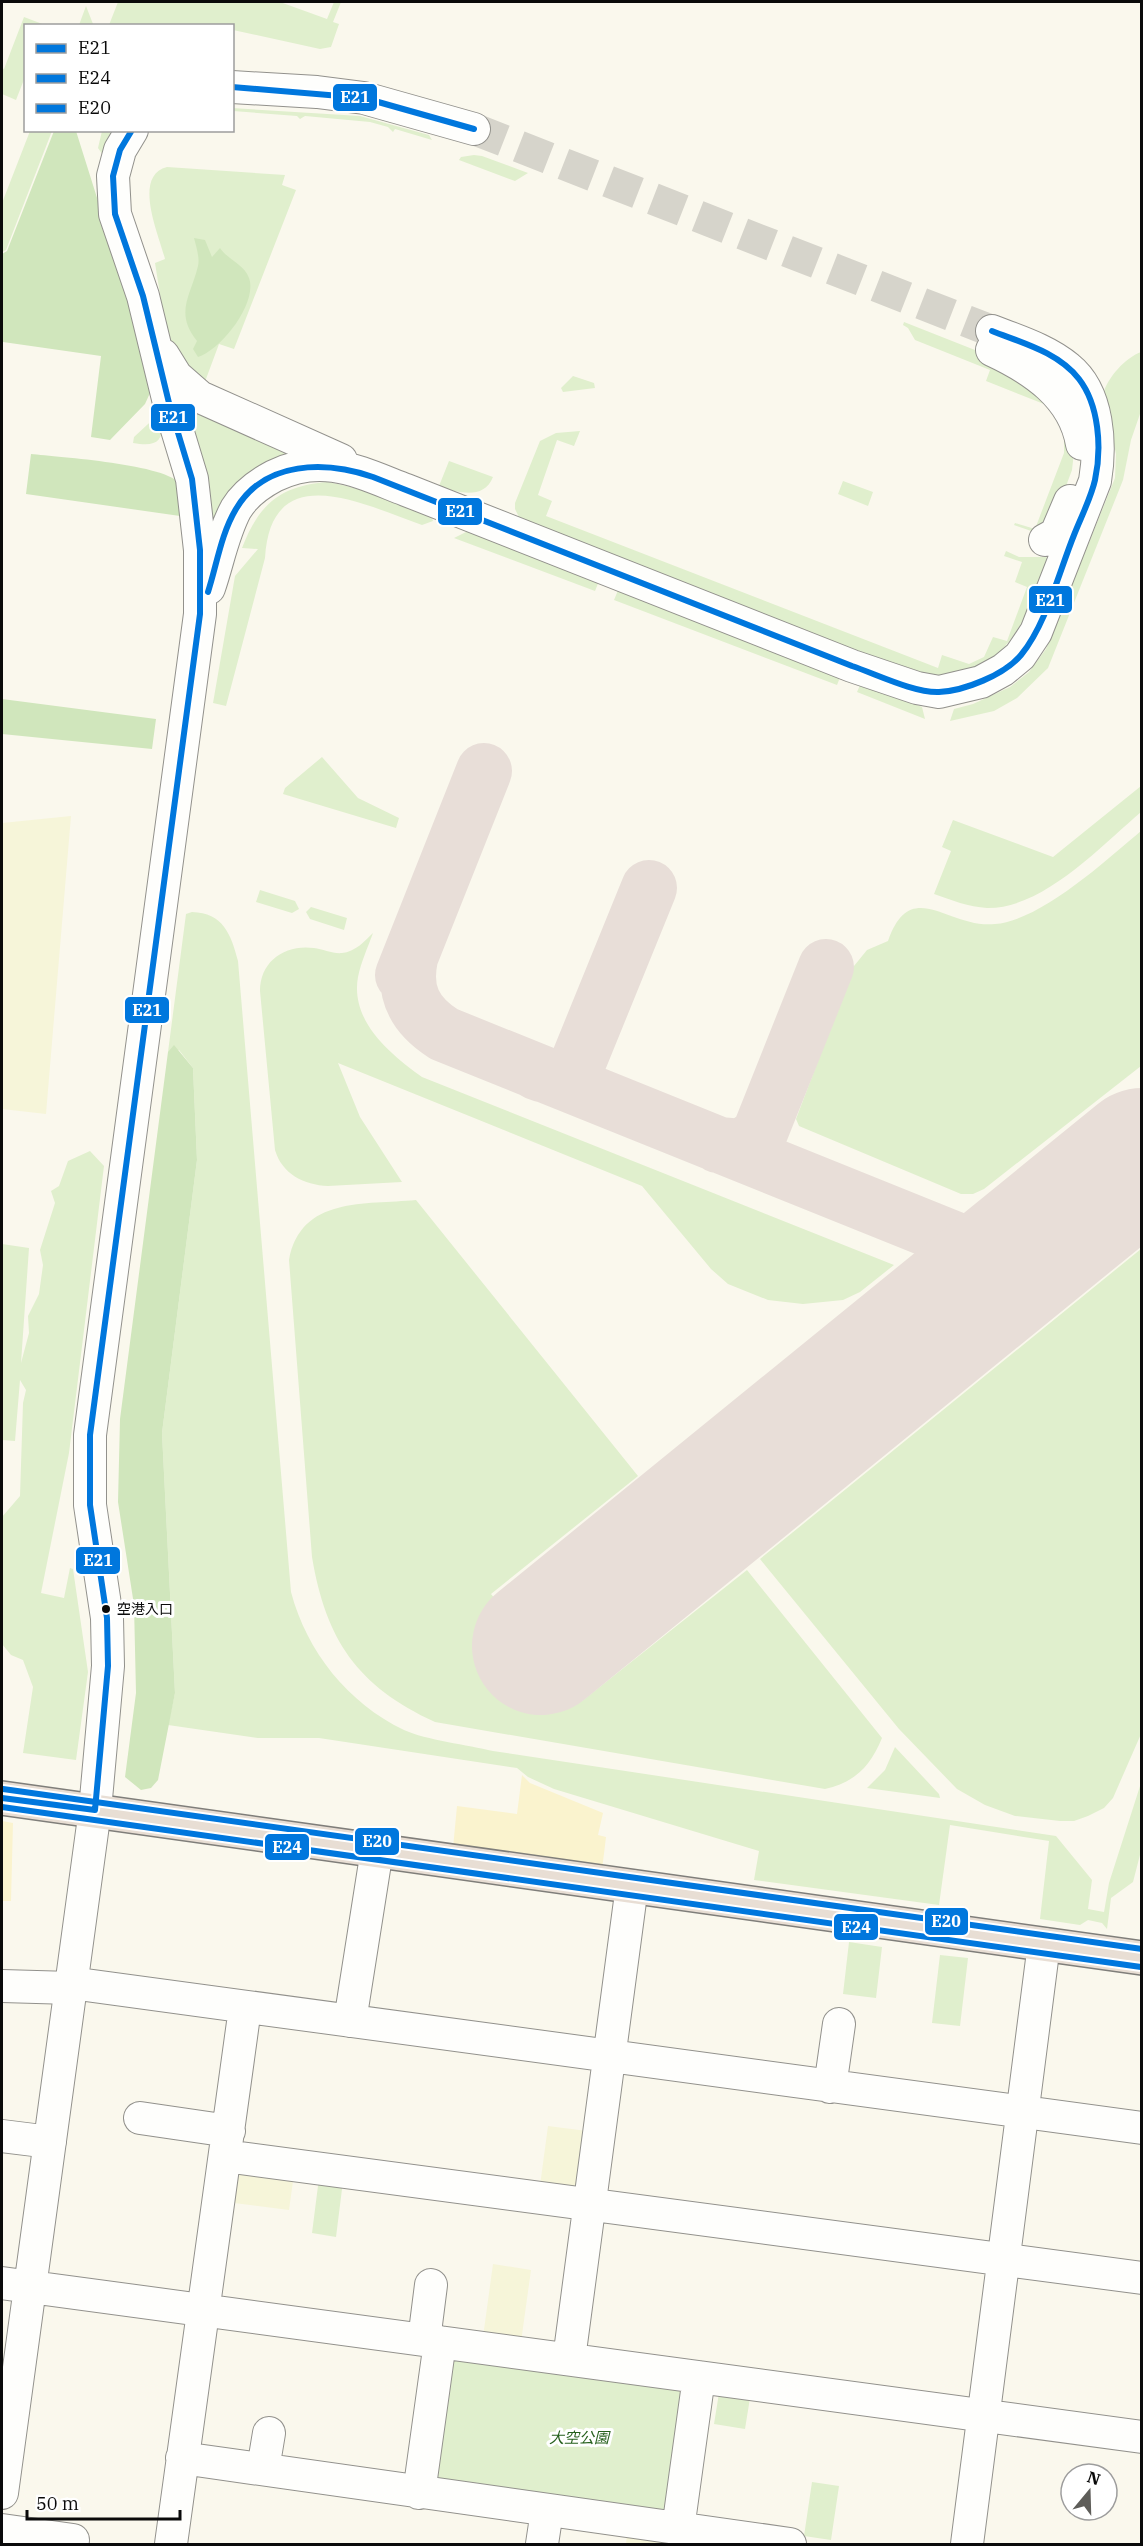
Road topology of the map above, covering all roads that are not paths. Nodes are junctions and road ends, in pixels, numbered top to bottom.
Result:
1 (234, 87) edge
2 (234, 102) edge
3 (131, 132) edge
4 (147, 132) edge
5 (142, 296) junction
6 (153, 333) junction
7 (433, 500) junction
8 (1045, 540) dead end
9 (200, 614) junction
10 (2, 1798) edge
11 (95, 1810) junction
12 (377, 1850) junction
13 (632, 1886) junction
14 (1044, 1944) junction
15 (1142, 1959) edge
16 (2, 1986) edge
17 (71, 1986) junction
18 (245, 2008) junction
19 (350, 2021) junction
20 (839, 2024) dead end
21 (609, 2057) junction
22 (830, 2087) junction
23 (1024, 2112) junction
24 (140, 2118) dead end
25 (1142, 2128) edge
26 (2, 2136) edge
27 (50, 2142) junction
28 (227, 2144) junction
29 (590, 2206) junction
30 (1005, 2260) junction
31 (1142, 2278) edge
32 (431, 2284) dead end
33 (16, 2285) edge
34 (203, 2309) junction
35 (432, 2341) junction
36 (569, 2360) junction
37 (699, 2377) junction
38 (984, 2415) junction
39 (269, 2433) dead end
40 (1142, 2437) edge
41 (182, 2458) junction
42 (263, 2469) junction
43 (2, 2493) edge
44 (419, 2493) junction
45 (547, 2511) junction
46 (678, 2529) junction
47 (2, 2530) edge
48 (73, 2540) dead end
49 (171, 2544) edge
50 (542, 2544) edge
51 (790, 2544) edge
52 (967, 2544) edge

1 - 2 street
3 - 5 street
4 - 5 street
5 - 6 street
6 - 7 street
6 - 9 street
7 - 8 street
7 - 9 street
9 - 11 street
10 - 11 highway
11 - 12 highway
11 - 17 street
12 - 13 highway
12 - 19 street
13 - 14 highway
13 - 21 street
14 - 15 highway
14 - 23 street
16 - 17 street
17 - 18 street
17 - 27 street
18 - 19 street
18 - 28 street
19 - 21 street
20 - 22 street
21 - 22 street
21 - 29 street
22 - 23 street
23 - 25 street
23 - 30 street
24 - 28 street
26 - 27 street
27 - 33 street
28 - 29 street
28 - 34 street
29 - 30 street
29 - 36 street
30 - 31 street
30 - 38 street
32 - 35 street
33 - 34 street
33 - 43 street
34 - 35 street
34 - 41 street
35 - 36 street
35 - 44 street
36 - 37 street
37 - 38 street
37 - 46 street
38 - 40 street
38 - 52 street
39 - 42 street
41 - 42 street
41 - 49 street
42 - 44 street
44 - 45 street
45 - 46 street
45 - 50 street
46 - 51 street
47 - 48 street

